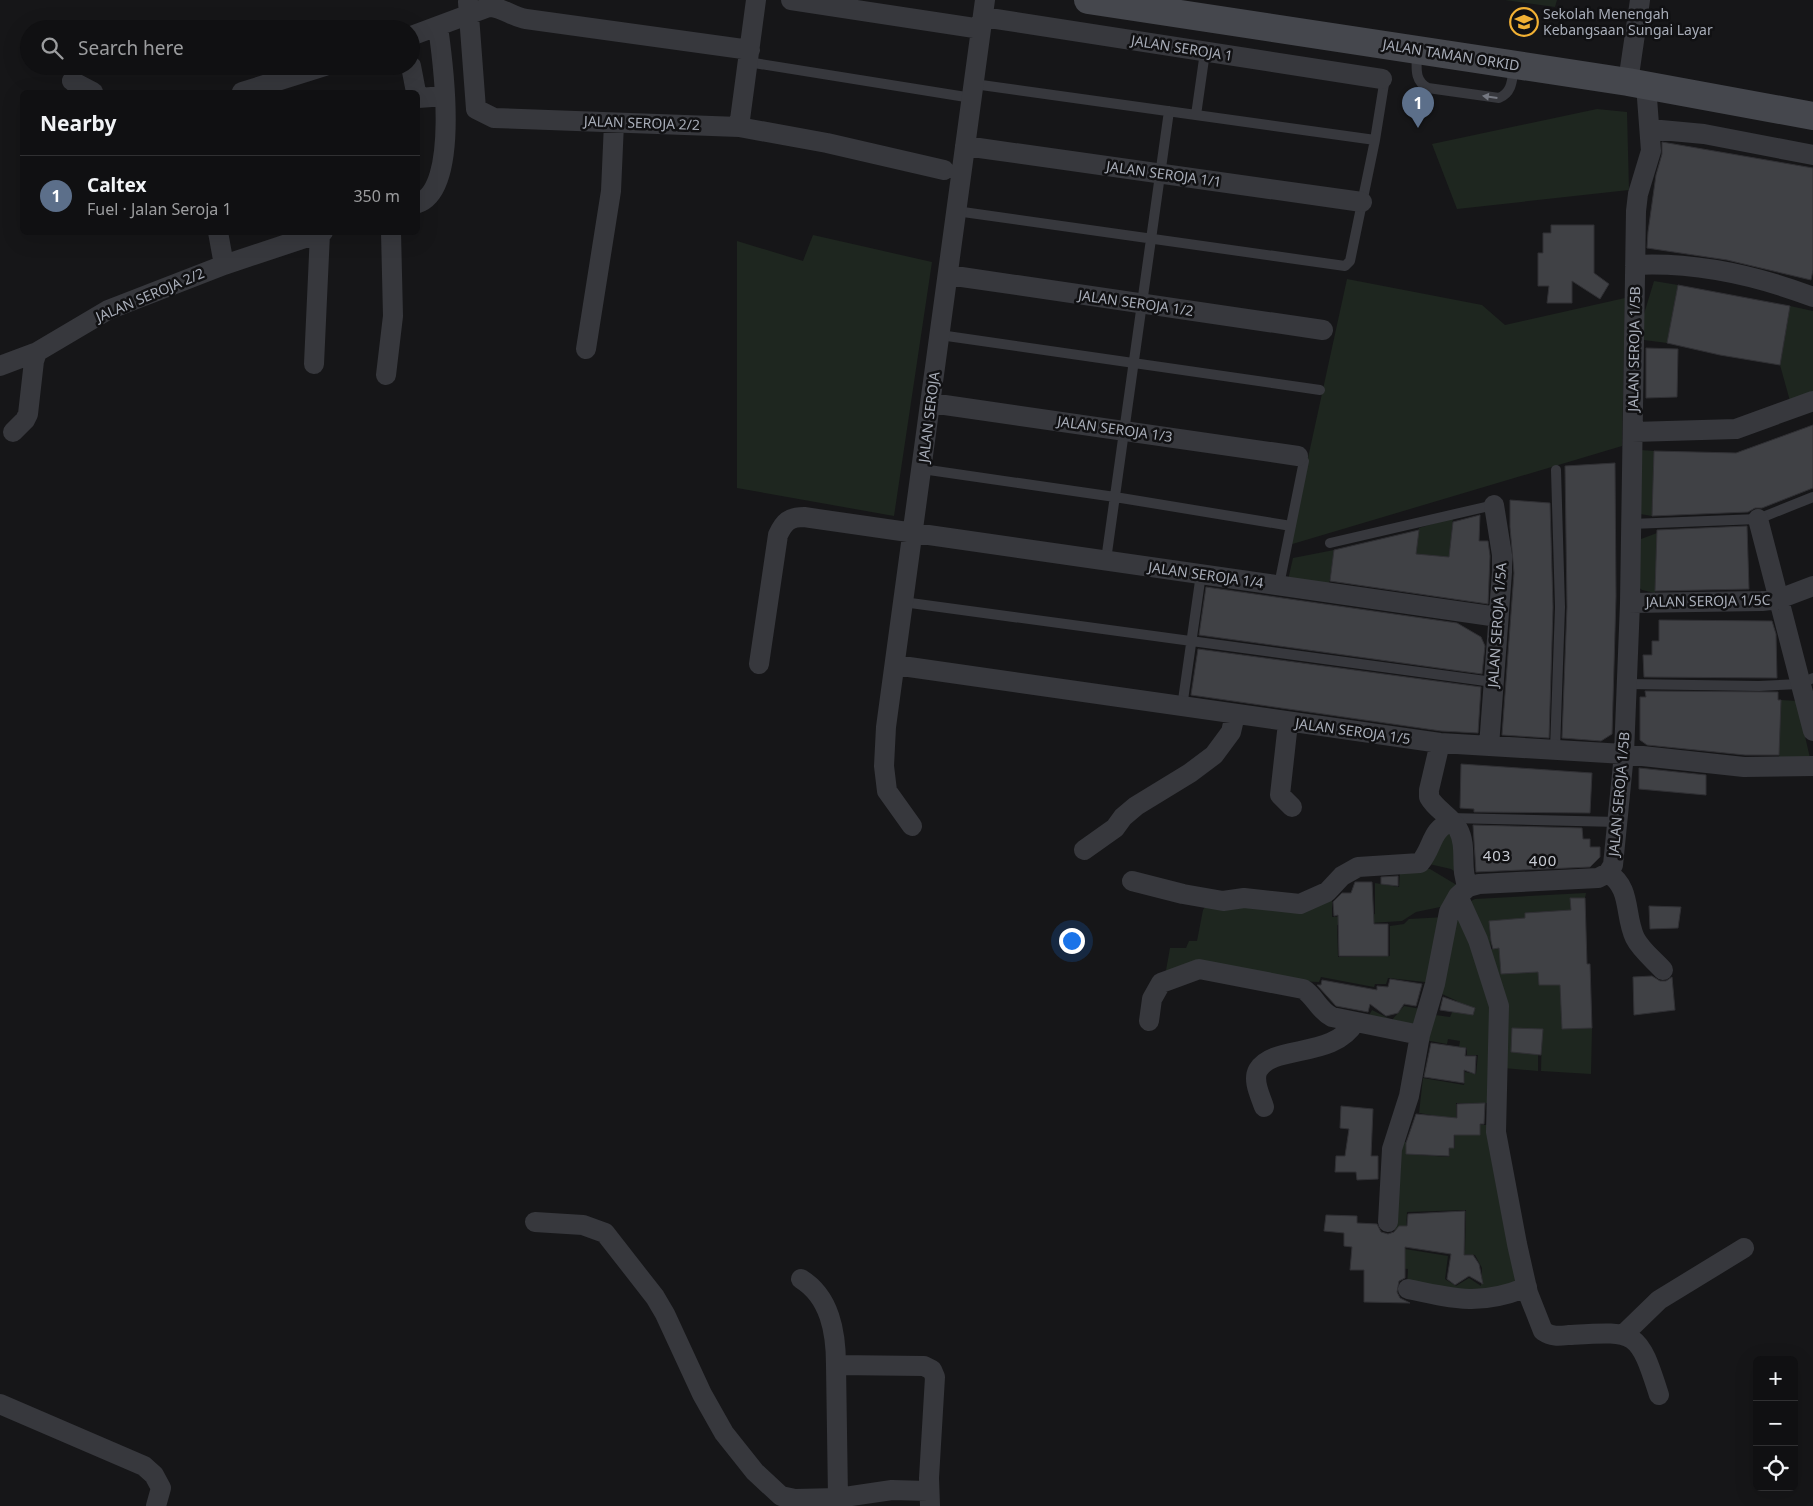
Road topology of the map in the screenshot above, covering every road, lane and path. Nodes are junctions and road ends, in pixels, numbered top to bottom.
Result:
1 (756, 0) edge
2 (791, 0) edge
3 (1088, 0) edge
4 (1640, 0) edge
5 (504, 5) edge
6 (469, 7) edge
7 (983, 15) edge
8 (438, 27) junction
9 (420, 33) edge
10 (1417, 50) junction
11 (1205, 52) junction
12 (749, 56) junction
13 (1514, 65) junction
14 (296, 75) edge
15 (413, 75) edge
16 (1382, 79) joint
17 (72, 81) dead end
18 (1637, 84) junction
19 (89, 90) edge
20 (248, 90) edge
21 (416, 90) edge
22 (973, 91) junction
23 (420, 98) edge
24 (446, 101) junction
25 (476, 109) junction
26 (1169, 111) junction
27 (1196, 115) junction
28 (1813, 116) edge
29 (614, 123) junction
30 (739, 127) junction
31 (1650, 129) junction
32 (1375, 140) junction
33 (966, 146) junction
34 (1813, 155) edge
35 (944, 170) dead end
36 (1160, 174) junction
37 (420, 202) edge
38 (1362, 202) junction
39 (956, 211) junction
40 (219, 235) edge
41 (316, 235) edge
42 (322, 235) edge
43 (391, 235) edge
44 (1151, 238) junction
45 (224, 265) junction
46 (1635, 265) junction
47 (948, 275) junction
48 (1813, 297) edge
49 (1142, 303) junction
50 (1323, 330) dead end
51 (940, 335) junction
52 (586, 350) dead end
53 (37, 352) junction
54 (1134, 363) junction
55 (314, 364) dead end
56 (0, 366) edge
57 (386, 375) dead end
58 (1320, 390) dead end
59 (1813, 401) edge
60 (931, 403) junction
61 (1124, 430) junction
62 (13, 432) dead end
63 (1633, 432) junction
64 (1298, 456) joint
65 (922, 469) junction
66 (1556, 470) dead end
67 (1115, 497) junction
68 (1813, 498) edge
69 (1494, 505) joint
70 (1758, 519) junction
71 (1631, 524) junction
72 (1291, 526) junction
73 (913, 533) junction
74 (1330, 543) dead end
75 (1106, 560) junction
76 (1201, 574) junction
77 (1279, 585) junction
78 (1813, 586) edge
79 (1779, 599) junction
80 (903, 602) junction
81 (1630, 602) junction
82 (1498, 617) junction
83 (1192, 642) junction
84 (759, 664) dead end
85 (895, 665) junction
86 (1806, 681) edge
87 (1493, 682) junction
88 (1627, 684) junction
89 (1182, 707) junction
90 (1234, 715) junction
91 (1288, 722) junction
92 (1813, 731) edge
93 (1440, 743) junction
94 (1489, 746) junction
95 (1555, 750) junction
96 (1624, 754) junction
97 (1813, 766) edge
98 (1292, 807) dead end
99 (1450, 820) junction
100 (1618, 822) junction
101 (912, 826) dead end
102 (1084, 850) dead end
103 (1608, 872) junction
104 (1132, 881) dead end
105 (1463, 892) junction
106 (1663, 970) dead end
107 (1148, 1021) dead end
108 (1355, 1022) junction
109 (1420, 1035) junction
110 (1264, 1108) dead end
111 (535, 1222) dead end
112 (1388, 1222) dead end
113 (1744, 1248) dead end
114 (801, 1279) dead end
115 (1527, 1287) junction
116 (1408, 1289) dead end
117 (1624, 1334) junction
118 (836, 1365) junction
119 (1659, 1395) dead end
120 (0, 1404) edge
121 (838, 1498) junction
122 (929, 1499) edge
123 (156, 1506) edge

1 - 12 street
2 - 7 street, JALAN SEROJA 1
3 - 10 main road, JALAN TAMAN ORKID
4 - 18 street, JALAN SEROJA 1/5B
5 - 6 street
5 - 12 street
6 - 8 street
6 - 25 street
7 - 11 street, JALAN SEROJA 1
7 - 22 street, JALAN SEROJA
8 - 9 street
8 - 24 street
10 - 13 main road, JALAN TAMAN ORKID
13 -> 10 lane
11 - 16 street, JALAN SEROJA 1
11 - 27 lane
12 - 22 lane
12 - 30 street
13 - 18 main road, JALAN TAMAN ORKID
14 - 20 street
15 - 21 street
16 - 32 lane
17 - 19 street
18 - 28 main road, JALAN TAMAN ORKID
18 - 31 street, JALAN SEROJA 1/5B
22 - 26 lane
22 - 33 street, JALAN SEROJA
23 - 24 street, JALAN SEROJA 2/2
24 - 25 street, JALAN SEROJA 2/2
24 - 37 street
25 - 29 street, JALAN SEROJA 2/2
26 - 27 lane
26 - 36 lane
27 - 32 lane
29 - 30 street, JALAN SEROJA 2/2
29 - 52 street
30 - 35 street, JALAN SEROJA 2/2
31 - 34 street
31 - 46 street, JALAN SEROJA 1/5B
32 - 38 lane
33 - 36 street, JALAN SEROJA 1/1
33 - 39 street, JALAN SEROJA
36 - 38 street, JALAN SEROJA 1/1
36 - 44 lane
38 - 44 lane
39 - 44 lane
39 - 47 street, JALAN SEROJA
40 - 45 street
41 - 45 street, JALAN SEROJA 2/2
42 - 55 street
43 - 57 street
44 - 49 lane
45 - 53 street, JALAN SEROJA 2/2
46 - 48 street
46 - 63 street, JALAN SEROJA 1/5B
47 - 49 street, JALAN SEROJA 1/2
47 - 51 street, JALAN SEROJA
49 - 50 street, JALAN SEROJA 1/2
49 - 54 lane
51 - 54 lane
51 - 60 street, JALAN SEROJA
53 - 56 street, JALAN SEROJA 2/2
53 - 62 street
54 - 58 lane
54 - 61 lane
59 - 63 street
60 - 61 street, JALAN SEROJA 1/3
60 - 65 street, JALAN SEROJA
61 - 64 street, JALAN SEROJA 1/3
61 - 67 lane
63 - 71 street, JALAN SEROJA 1/5B
64 - 72 lane
65 - 67 lane
65 - 73 street, JALAN SEROJA
66 - 95 lane
67 - 72 lane
67 - 75 lane
68 - 70 lane
69 - 74 lane
69 - 82 street, JALAN SEROJA 1/5A
70 - 71 lane
70 - 79 street
71 - 81 street, JALAN SEROJA 1/5B
72 - 77 lane
73 - 75 street, JALAN SEROJA 1/4
73 - 80 street, JALAN SEROJA
73 - 84 street, JALAN SEROJA 1/4
75 - 76 street, JALAN SEROJA 1/4
76 - 77 street, JALAN SEROJA 1/4
76 - 83 lane
77 - 82 street, JALAN SEROJA 1/4
78 - 79 street, JALAN SEROJA 1/5C
79 - 81 street, JALAN SEROJA 1/5C
79 - 86 street
80 - 83 lane
80 - 85 street, JALAN SEROJA
81 - 88 street, JALAN SEROJA 1/5B
82 - 87 street, JALAN SEROJA 1/5A
83 - 87 lane
83 - 89 lane
85 - 89 street, JALAN SEROJA 1/5
85 - 101 street, JALAN SEROJA
86 - 88 lane
86 - 92 street
87 - 94 street, JALAN SEROJA 1/5A
88 - 96 street, JALAN SEROJA 1/5B
89 - 90 street, JALAN SEROJA 1/5
90 - 91 street, JALAN SEROJA 1/5
90 - 102 street
91 - 93 street, JALAN SEROJA 1/5
91 - 98 street
93 - 94 street, JALAN SEROJA 1/5
93 - 99 street
94 - 95 street, JALAN SEROJA 1/5
95 - 96 street, JALAN SEROJA 1/5
96 - 97 street, JALAN SEROJA 1/5
96 - 100 street, JALAN SEROJA 1/5B
99 - 100 lane
99 - 104 street
99 - 105 street
100 - 103 street, JALAN SEROJA 1/5B
103 - 105 street, JALAN SEROJA 1/5B
103 - 106 street
105 - 109 street
105 - 115 street
107 - 108 street
108 - 109 street
108 - 110 street
109 - 112 street
111 - 121 street
113 - 117 street
114 - 118 street
115 - 116 street
115 - 117 street
117 - 119 street
118 - 121 street
118 - 122 street
120 - 123 street
121 - 122 street

